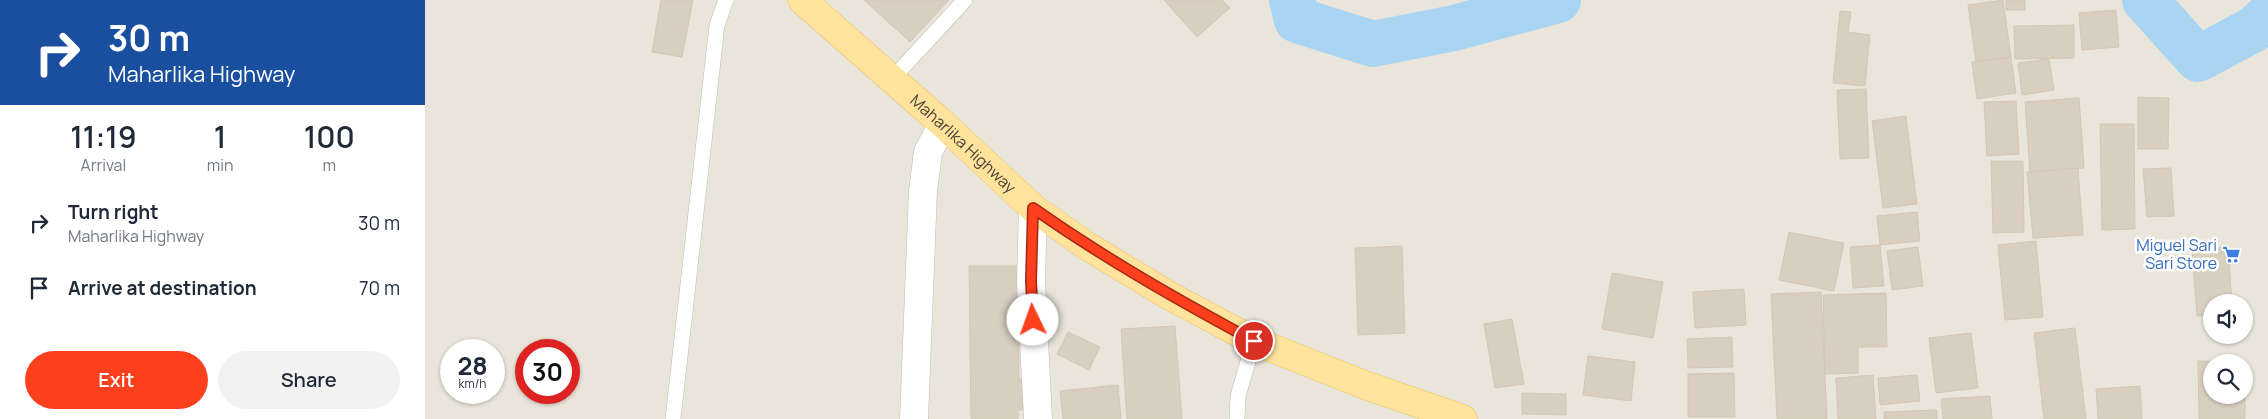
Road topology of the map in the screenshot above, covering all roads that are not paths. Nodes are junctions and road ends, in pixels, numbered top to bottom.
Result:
1 (726, 0) edge
2 (802, 0) edge
3 (965, 0) edge
4 (892, 79) junction
5 (943, 124) junction
6 (1033, 208) junction
7 (1254, 341) junction
8 (673, 419) edge
9 (914, 419) edge
10 (1038, 419) edge
11 (1237, 419) edge
12 (1463, 419) edge

1 - 8 lane
2 - 4 main road, Maharlika Highway
3 - 4 lane
4 - 5 main road, Maharlika Highway
5 - 6 main road, Maharlika Highway
5 - 9 street
6 - 7 main road, Maharlika Highway
6 - 10 street
7 - 11 lane
7 - 12 main road, Maharlika Highway

